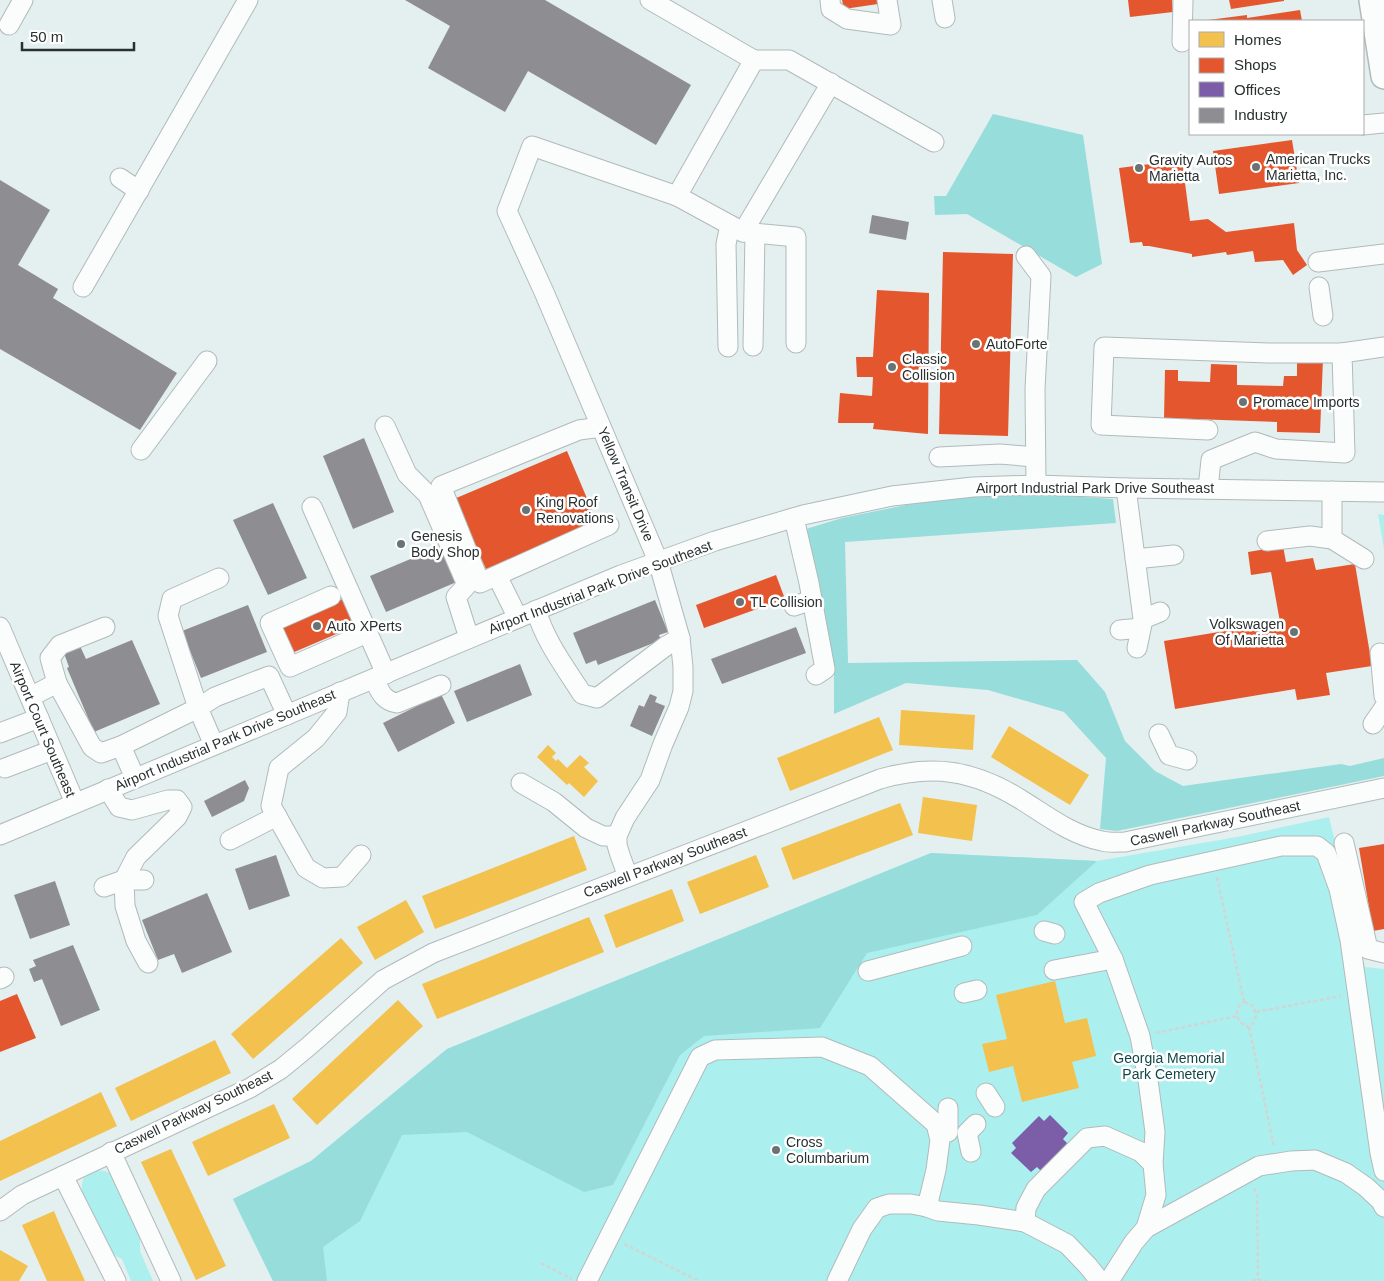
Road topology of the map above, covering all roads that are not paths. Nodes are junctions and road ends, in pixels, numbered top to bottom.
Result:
1 (23, 0) edge
2 (248, 0) edge
3 (650, 0) edge
4 (830, 0) edge
5 (887, 0) edge
6 (1183, 0) edge
7 (1375, 24) edge
8 (9, 25) dead end
9 (1182, 42) dead end
10 (754, 60) junction
11 (1384, 76) edge
12 (831, 83) junction
13 (1384, 123) edge
14 (1364, 125) edge
15 (934, 142) dead end
16 (120, 178) dead end
17 (139, 191) junction
18 (677, 196) junction
19 (743, 230) junction
20 (1384, 254) edge
21 (1026, 256) dead end
22 (1318, 262) dead end
23 (1320, 286) dead end
24 (83, 287) dead end
25 (1323, 316) dead end
26 (796, 343) dead end
27 (753, 346) dead end
28 (728, 347) dead end
29 (1384, 347) edge
30 (1342, 353) junction
31 (207, 361) dead end
32 (385, 426) dead end
33 (601, 427) junction
34 (1208, 430) dead end
35 (141, 450) dead end
36 (939, 457) dead end
37 (1035, 457) junction
38 (1036, 485) junction
39 (1126, 488) junction
40 (1208, 489) junction
41 (1332, 491) junction
42 (1384, 492) edge
43 (312, 507) dead end
44 (794, 518) junction
45 (609, 525) dead end
46 (1332, 539) junction
47 (1267, 541) dead end
48 (1174, 555) dead end
49 (1364, 559) dead end
50 (1135, 560) junction
51 (658, 561) junction
52 (497, 576) junction
53 (219, 578) dead end
54 (331, 596) dead end
55 (812, 600) junction
56 (794, 606) dead end
57 (536, 610) junction
58 (518, 618) junction
59 (1148, 620) junction
60 (105, 627) dead end
61 (0, 628) edge
62 (1120, 630) dead end
63 (367, 633) junction
64 (469, 638) junction
65 (680, 638) junction
66 (1137, 648) dead end
67 (1380, 654) dead end
68 (816, 675) dead end
69 (380, 676) junction
70 (57, 683) junction
71 (441, 685) dead end
72 (340, 692) junction
73 (1384, 696) edge
74 (30, 697) junction
75 (198, 708) junction
76 (1384, 708) edge
77 (287, 714) junction
78 (38, 718) junction
79 (1373, 724) dead end
80 (0, 734) edge
81 (1159, 734) dead end
82 (214, 745) junction
83 (121, 746) junction
84 (52, 750) junction
85 (1187, 760) dead end
86 (5, 768) dead end
87 (135, 778) junction
88 (521, 783) dead end
89 (1384, 788) edge
90 (108, 789) junction
91 (74, 803) junction
92 (277, 816) junction
93 (0, 835) edge
94 (618, 836) junction
95 (230, 840) dead end
96 (1344, 843) dead end
97 (361, 855) dead end
98 (628, 876) junction
99 (124, 880) junction
100 (144, 880) dead end
101 (104, 887) dead end
102 (962, 946) dead end
103 (1384, 953) edge
104 (1113, 959) junction
105 (148, 963) dead end
106 (1058, 965) dead end
107 (868, 971) dead end
108 (948, 1108) dead end
109 (943, 1132) junction
110 (111, 1152) junction
111 (971, 1152) dead end
112 (1153, 1164) junction
113 (1384, 1171) edge
114 (63, 1176) junction
115 (927, 1207) junction
116 (1384, 1207) edge
117 (0, 1211) edge
118 (1025, 1222) junction
119 (1146, 1228) junction
120 (116, 1281) edge
121 (171, 1281) edge
122 (587, 1281) edge
123 (837, 1281) edge
124 (1100, 1281) edge
125 (1109, 1281) edge

1 - 8 street
2 - 17 street
3 - 10 street
4 - 5 street
6 - 9 street
7 - 11 main road
10 - 12 street
10 - 18 street
12 - 15 street
12 - 19 street
13 - 14 street
16 - 17 street
17 - 24 street
18 - 19 street
18 - 33 street, Yellow Transit Drive
19 - 26 street
19 - 27 street
19 - 28 street
20 - 22 street
21 - 37 street
23 - 25 street
29 - 30 street
30 - 34 street
30 - 40 street
31 - 35 street
32 - 64 street
33 - 51 street, Yellow Transit Drive
33 - 52 street
36 - 37 street
37 - 38 street
38 - 39 street, Airport Industrial Park Drive Southeast
38 - 44 street, Airport Industrial Park Drive Southeast
39 - 40 street, Airport Industrial Park Drive Southeast
39 - 50 street
40 - 41 street, Airport Industrial Park Drive Southeast
41 - 42 street, Airport Industrial Park Drive Southeast
41 - 46 street
43 - 63 street
44 - 51 street, Airport Industrial Park Drive Southeast
44 - 55 street
45 - 52 street
46 - 47 street
46 - 49 street
48 - 50 street
50 - 59 street
51 - 57 street, Airport Industrial Park Drive Southeast
51 - 65 street, Yellow Transit Drive
52 - 58 street
53 - 75 street
54 - 63 street
55 - 56 street
55 - 68 street
57 - 58 street, Airport Industrial Park Drive Southeast
57 - 65 street
58 - 64 street, Airport Industrial Park Drive Southeast
59 - 62 street
59 - 66 street
60 - 70 street
61 - 74 street, Airport Court Southeast
63 - 69 street
64 - 69 street, Airport Industrial Park Drive Southeast
65 - 94 street, Yellow Transit Drive
67 - 73 street
69 - 71 street
69 - 72 street, Airport Industrial Park Drive Southeast
70 - 74 street
70 - 83 street
72 - 77 street, Airport Industrial Park Drive Southeast
72 - 92 street
74 - 78 street, Airport Court Southeast
75 - 77 street
75 - 82 street
75 - 83 street
76 - 79 street
77 - 82 street, Airport Industrial Park Drive Southeast
78 - 80 street
78 - 84 street, Airport Court Southeast
81 - 85 street
82 - 87 street, Airport Industrial Park Drive Southeast
83 - 87 street
84 - 86 street
84 - 91 street, Airport Court Southeast
87 - 90 street, Airport Industrial Park Drive Southeast
88 - 94 street
89 - 98 street, Caswell Parkway Southeast
90 - 91 street, Airport Industrial Park Drive Southeast
90 - 99 street
91 - 93 street, Airport Industrial Park Drive Southeast
92 - 95 street
92 - 97 street
94 - 98 street
96 - 103 street
98 - 110 street, Caswell Parkway Southeast
99 - 100 street
99 - 101 street
99 - 105 street
102 - 107 street
104 - 106 street
104 - 112 street
104 - 113 street
108 - 109 street
109 - 111 street
109 - 115 street
109 - 122 street
110 - 114 street, Caswell Parkway Southeast
110 - 121 street
112 - 118 street
112 - 119 street
114 - 117 street, Caswell Parkway Southeast
114 - 120 street
115 - 118 street
115 - 123 street
116 - 119 street
118 - 124 street
119 - 125 street

